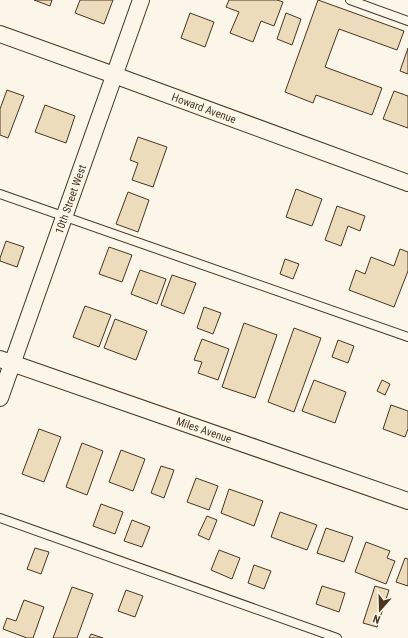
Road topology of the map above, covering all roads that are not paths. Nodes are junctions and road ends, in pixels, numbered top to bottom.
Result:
1 (141, 0) edge
2 (350, 0) edge
3 (408, 21) edge
4 (0, 34) edge
5 (114, 75) junction
6 (408, 183) edge
7 (0, 194) edge
8 (64, 217) junction
9 (408, 337) edge
10 (6, 361) edge
11 (0, 398) edge
12 (408, 502) edge
13 (0, 518) edge
14 (337, 638) edge

1 - 5 street, 10th Street West
2 - 3 lane
4 - 5 street, Howard Avenue
5 - 6 street, Howard Avenue
5 - 8 street, 10th Street West
7 - 8 lane
8 - 9 lane
8 - 10 street, 10th Street West
10 - 11 street, 10th Street West
10 - 12 street, Miles Avenue
13 - 14 lane

